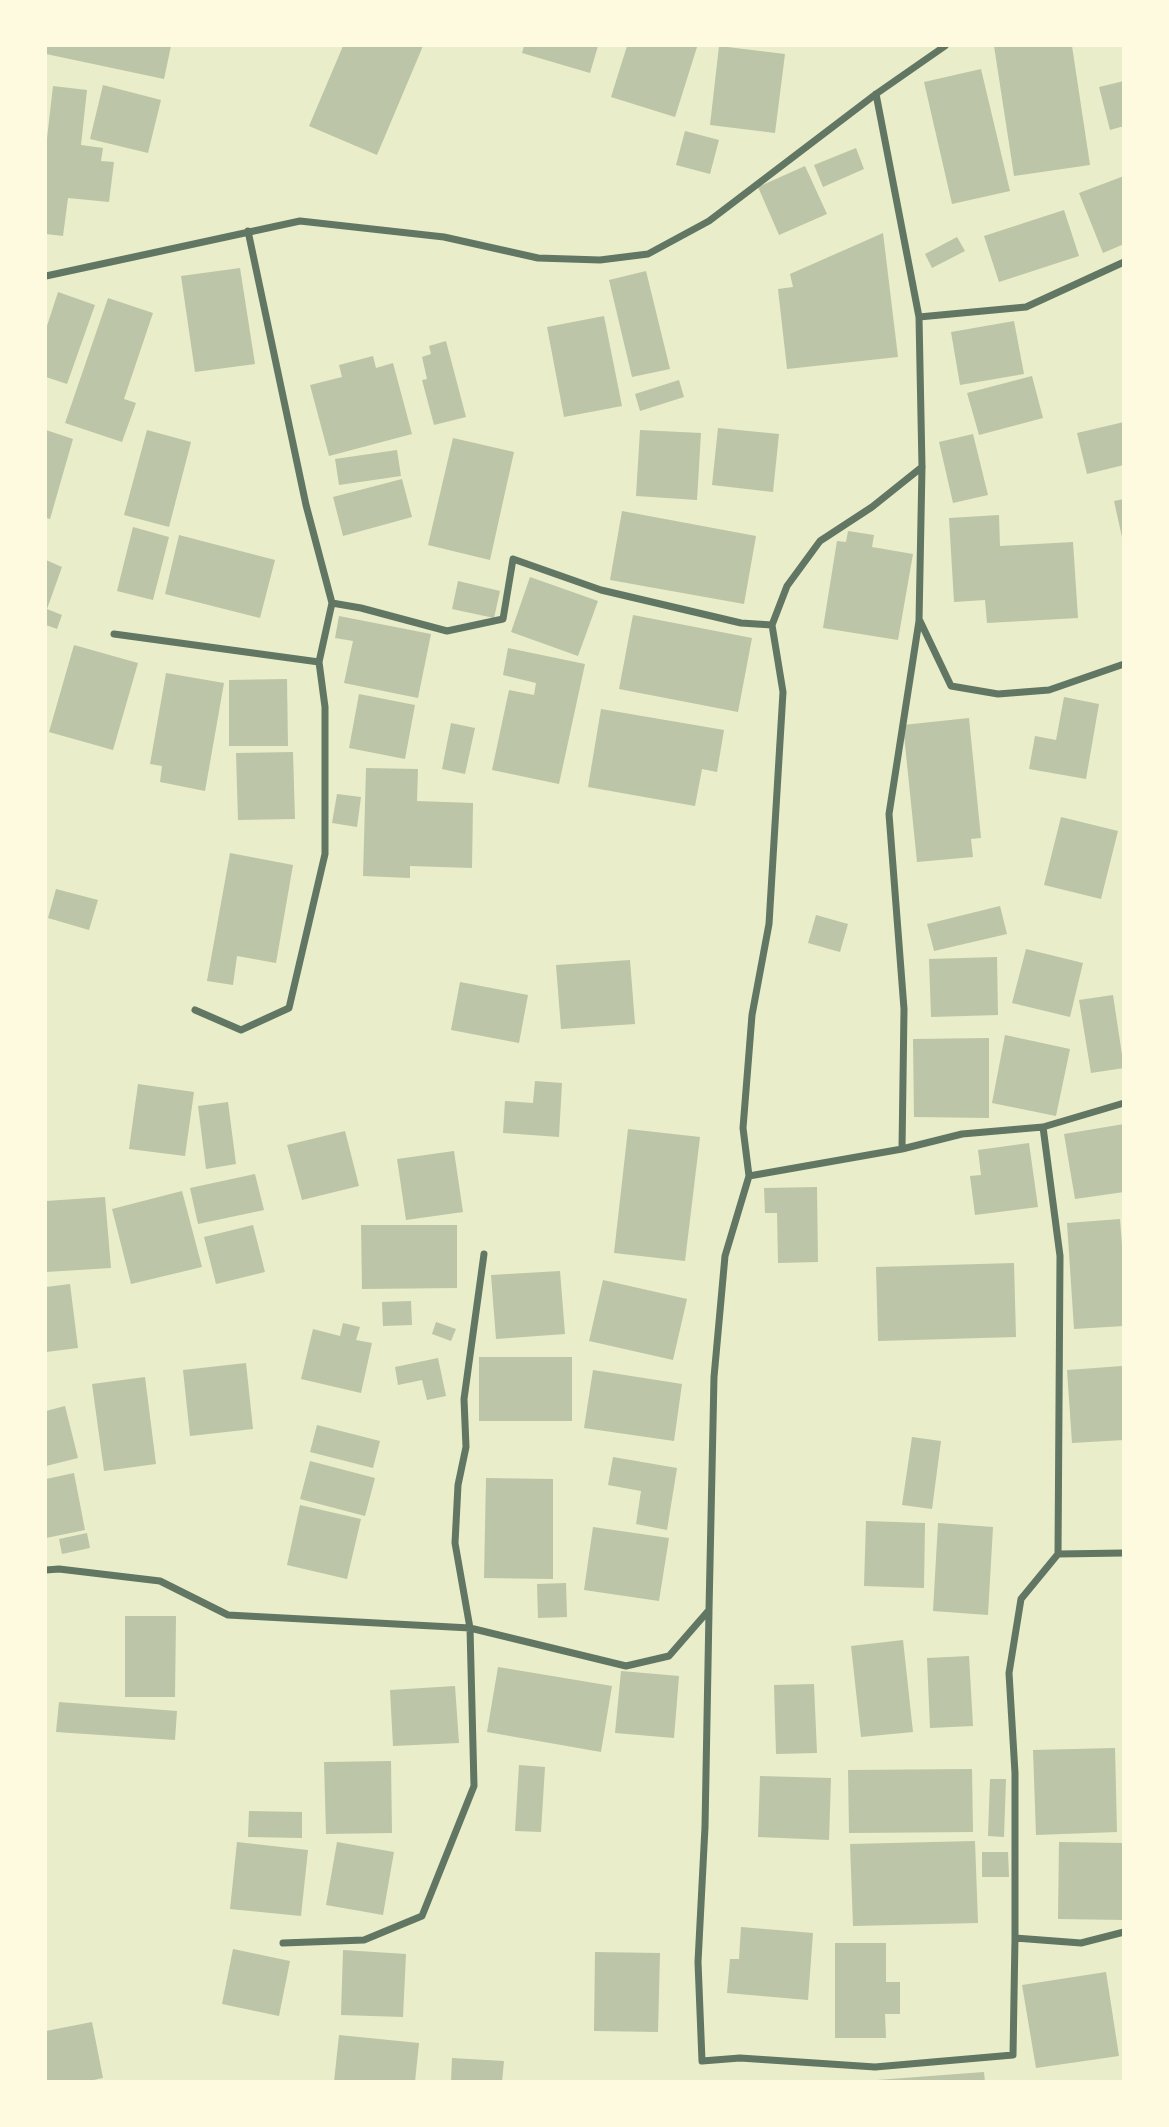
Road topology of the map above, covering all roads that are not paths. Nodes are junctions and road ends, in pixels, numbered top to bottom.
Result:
1 (945, 46) edge
2 (876, 94) junction
3 (248, 231) junction
4 (1124, 262) edge
5 (46, 276) edge
6 (919, 317) junction
7 (922, 467) junction
8 (332, 603) junction
9 (919, 621) junction
10 (772, 625) junction
11 (114, 634) dead end
12 (319, 662) junction
13 (1124, 664) edge
14 (195, 1010) dead end
15 (1124, 1102) edge
16 (1043, 1127) junction
17 (902, 1149) junction
18 (749, 1176) junction
19 (484, 1254) dead end
20 (1058, 1553) junction
21 (1124, 1553) edge
22 (46, 1570) edge
23 (709, 1610) junction
24 (470, 1628) junction
25 (1124, 1932) edge
26 (1015, 1938) junction
27 (283, 1943) dead end

1 - 2 street
2 - 3 street
2 - 6 street
3 - 5 street
3 - 8 street
4 - 6 street
6 - 7 street
7 - 9 street
7 - 10 street
8 - 10 street
8 - 12 street
9 - 13 street
9 - 17 street
10 - 18 street
11 - 12 street
12 - 14 street
15 - 16 street
16 - 17 street
16 - 20 street
17 - 18 street
18 - 23 street
19 - 24 street
20 - 21 street
20 - 26 street
22 - 24 street
23 - 24 street
23 - 26 street
24 - 27 street
25 - 26 street

